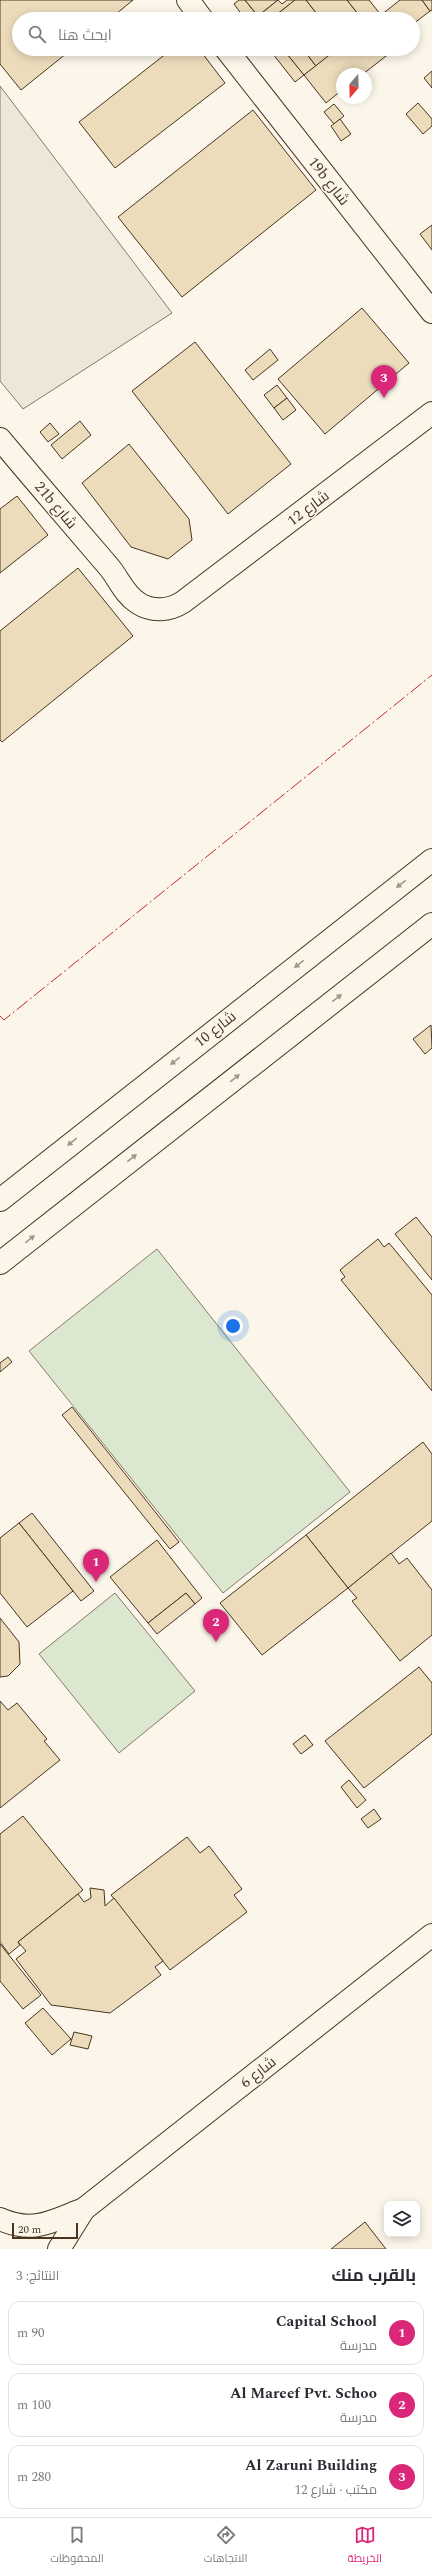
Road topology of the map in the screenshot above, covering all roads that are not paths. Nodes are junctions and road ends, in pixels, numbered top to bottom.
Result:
1 (188, 0) edge
2 (197, 12) edge
3 (231, 56) edge
4 (432, 312) edge
5 (429, 412) edge
6 (0, 439) edge
7 (194, 594) joint
8 (432, 860) edge
9 (432, 924) edge
10 (0, 1200) edge
11 (0, 1263) edge
12 (432, 1935) edge
13 (84, 2209) junction
14 (0, 2219) edge
15 (59, 2249) edge

1 - 2 street
3 - 4 street, 19b شارع
5 - 7 street, شارع 12
6 - 7 street, 21b شارع
8 -> 10 street, شارع 10
11 -> 9 street
12 - 13 street, شارع 6
13 - 14 street, شارع 6
13 - 15 street, شارع 6

